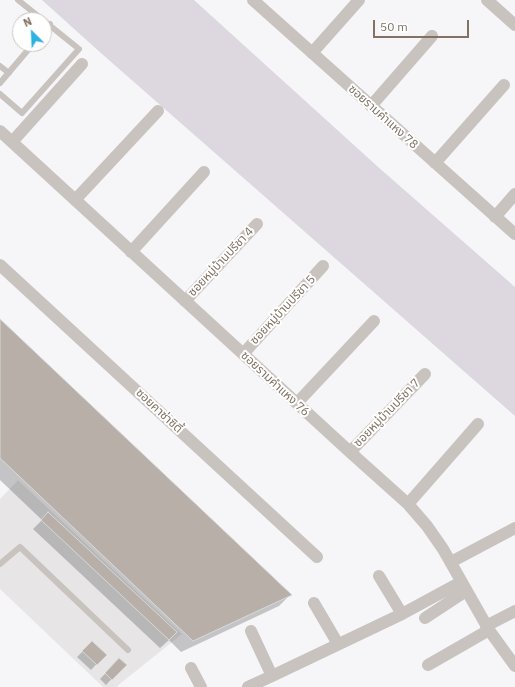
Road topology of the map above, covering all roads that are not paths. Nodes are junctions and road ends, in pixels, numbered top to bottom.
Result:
1 (18, 0) edge
2 (253, 0) edge
3 (359, 0) edge
4 (487, 0) edge
5 (34, 12) edge
6 (515, 25) edge
7 (52, 26) edge
8 (432, 36) dead end
9 (26, 52) edge
10 (312, 53) junction
11 (82, 64) dead end
12 (0, 66) edge
13 (9, 73) junction
14 (0, 83) edge
15 (504, 85) dead end
16 (0, 94) edge
17 (371, 106) junction
18 (158, 111) dead end
19 (0, 131) edge
20 (12, 142) junction
21 (435, 163) junction
22 (204, 172) dead end
23 (515, 194) edge
24 (75, 200) junction
25 (495, 217) junction
26 (257, 224) dead end
27 (515, 234) edge
28 (131, 252) junction
29 (0, 265) edge
30 (324, 266) dead end
31 (185, 300) junction
32 (374, 321) dead end
33 (243, 354) junction
34 (425, 374) dead end
35 (297, 403) junction
36 (478, 424) dead end
37 (350, 452) junction
38 (408, 504) junction
39 (515, 528) edge
40 (317, 557) dead end
41 (451, 562) junction
42 (0, 564) edge
43 (380, 576) dead end
44 (464, 586) junction
45 (314, 603) dead end
46 (515, 611) edge
47 (402, 614) junction
48 (425, 618) dead end
49 (487, 628) junction
50 (251, 631) dead end
51 (338, 644) junction
52 (128, 650) dead end
53 (428, 665) dead end
54 (515, 666) edge
55 (191, 668) dead end
56 (272, 676) junction
57 (201, 687) edge
58 (248, 687) edge

1 - 5 lane
2 - 10 street, ซอยรามคำแหง 78
3 - 10 street
4 - 6 street
7 - 16 lane
8 - 17 street
9 - 13 lane
10 - 17 street, ซอยรามคำแหง 78
11 - 20 street
12 - 13 lane
13 - 14 lane
15 - 21 street
17 - 21 street, ซอยรามคำแหง 78
18 - 24 street
19 - 20 street, ซอยรามคำแหง 76
20 - 24 street, ซอยรามคำแหง 76
21 - 25 street, ซอยรามคำแหง 78
22 - 28 street
23 - 25 street
24 - 28 street, ซอยรามคำแหง 76
25 - 27 street, ซอยรามคำแหง 78
26 - 31 street, ซอยหมู่บ้านปรีชา 4
28 - 31 street, ซอยรามคำแหง 76
29 - 40 street, ซอยคาซ่าซิตี้
30 - 33 street, ซอยหมู่บ้านปรีชา 5
31 - 33 street, ซอยรามคำแหง 76
32 - 35 street
33 - 35 street, ซอยรามคำแหง 76
34 - 37 street, ซอยหมู่บ้านปรีชา 7
35 - 37 street, ซอยรามคำแหง 76
36 - 38 street
37 - 38 street, ซอยรามคำแหง 76
38 - 41 street, ซอยรามคำแหง 76
39 - 41 street
41 - 44 street, ซอยรามคำแหง 76
42 - 52 lane
43 - 47 street
44 - 47 street
44 - 48 street
44 - 49 street, ซอยรามคำแหง 76
45 - 51 street
46 - 49 street
47 - 51 street
49 - 53 street
49 - 54 street, ซอยรามคำแหง 76
50 - 56 street
51 - 56 street
55 - 57 street
56 - 58 street

